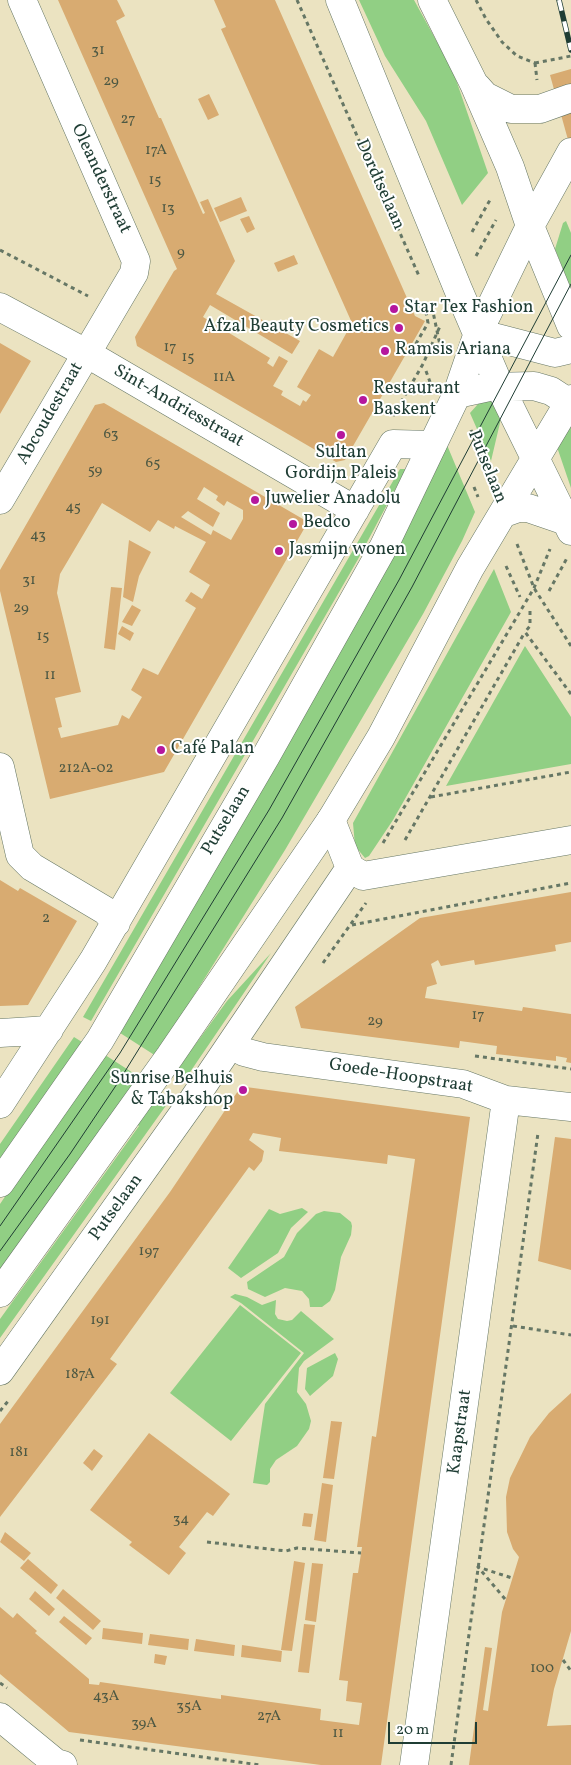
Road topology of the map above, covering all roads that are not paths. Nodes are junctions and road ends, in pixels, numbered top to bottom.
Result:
1 (22, 0) edge
2 (340, 0) edge
3 (432, 0) edge
4 (474, 84) junction
5 (571, 98) edge
6 (571, 152) edge
7 (530, 226) junction
8 (0, 307) edge
9 (571, 326) edge
10 (478, 332) junction
11 (571, 349) edge
12 (86, 353) junction
13 (500, 387) junction
14 (457, 394) junction
15 (570, 402) edge
16 (432, 445) junction
17 (537, 459) junction
18 (0, 500) edge
19 (355, 510) junction
20 (504, 513) junction
21 (568, 536) edge
22 (0, 767) edge
23 (331, 820) junction
24 (571, 840) edge
25 (350, 868) junction
26 (116, 923) junction
27 (49, 1030) junction
28 (0, 1033) edge
29 (232, 1044) junction
30 (506, 1100) junction
31 (0, 1104) edge
32 (571, 1107) edge
33 (0, 1184) edge
34 (0, 1292) edge
35 (0, 1371) edge
36 (0, 1717) edge
37 (63, 1765) edge
38 (414, 1765) edge

1 - 12 street, Oleanderstraat
2 - 10 street, Dordtselaan
3 - 4 street
4 - 5 street
4 - 7 street
6 - 7 street
7 - 9 street
7 - 10 street
8 - 12 street, Sint-Andriesstraat
10 - 11 street
10 - 13 street, Dordtselaan
10 - 14 street, Putselaan
12 - 18 street, Abcoudestraat
12 - 19 street, Sint-Andriesstraat
13 - 14 street
13 - 15 street
13 - 17 street, Dordtselaan
14 - 16 street, Putselaan
15 - 17 street, Putselaan
16 - 19 street
16 - 33 street, Putselaan
17 - 20 street, Putselaan
17 - 21 street, Dordtselaan
19 - 26 street
20 - 21 street
20 - 23 street, Putselaan
22 - 26 street
23 - 25 street
23 - 34 street, Putselaan
24 - 25 street
25 - 29 street, Putselaan
26 - 27 street
27 - 28 street
27 - 31 street
29 - 30 street, Goede-Hoopstraat
29 - 35 street, Putselaan
30 - 32 street, Goede-Hoopstraat
30 - 38 street, Kaapstraat
36 - 37 street

